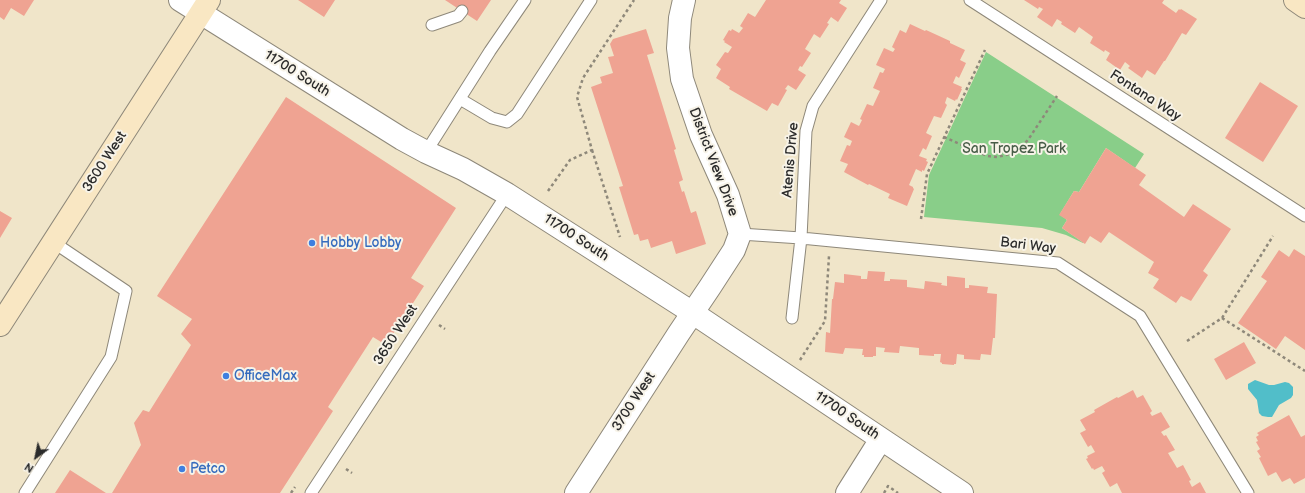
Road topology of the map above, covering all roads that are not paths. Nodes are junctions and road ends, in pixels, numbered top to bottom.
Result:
1 (180, 0) edge
2 (525, 0) edge
3 (591, 0) edge
4 (684, 0) edge
5 (881, 0) edge
6 (970, 0) edge
7 (1295, 0) edge
8 (205, 6) edge
9 (1305, 7) edge
10 (462, 11) dead end
11 (432, 25) dead end
12 (460, 98) junction
13 (426, 152) junction
14 (507, 194) junction
15 (1305, 216) edge
16 (740, 234) junction
17 (801, 238) junction
18 (53, 242) junction
19 (694, 313) junction
20 (792, 318) dead end
21 (0, 325) edge
22 (881, 439) junction
23 (25, 493) edge
24 (311, 493) edge
25 (576, 493) edge
26 (847, 493) edge
27 (962, 493) edge
28 (1248, 493) edge

1 - 8 street, 11700 South
2 - 12 lane
3 - 12 lane
4 - 16 street, District View Drive
5 - 17 lane, Atenis Drive
6 - 15 lane, Fontana Way
7 - 9 main road
8 - 13 street, 11700 South
8 - 18 main road, 3600 West
10 - 11 lane
12 - 13 lane
13 - 14 street, 11700 South
14 - 19 street, 11700 South
14 - 24 lane, 3650 West
16 - 17 lane, Bari Way
16 - 19 street, District View Drive
17 - 20 lane, Atenis Drive
17 - 28 lane, Bari Way
18 - 21 main road, 3600 West
18 - 23 lane
19 - 22 street, 11700 South
19 - 25 street, 3700 West
22 - 26 street
22 - 27 street, 11700 South

